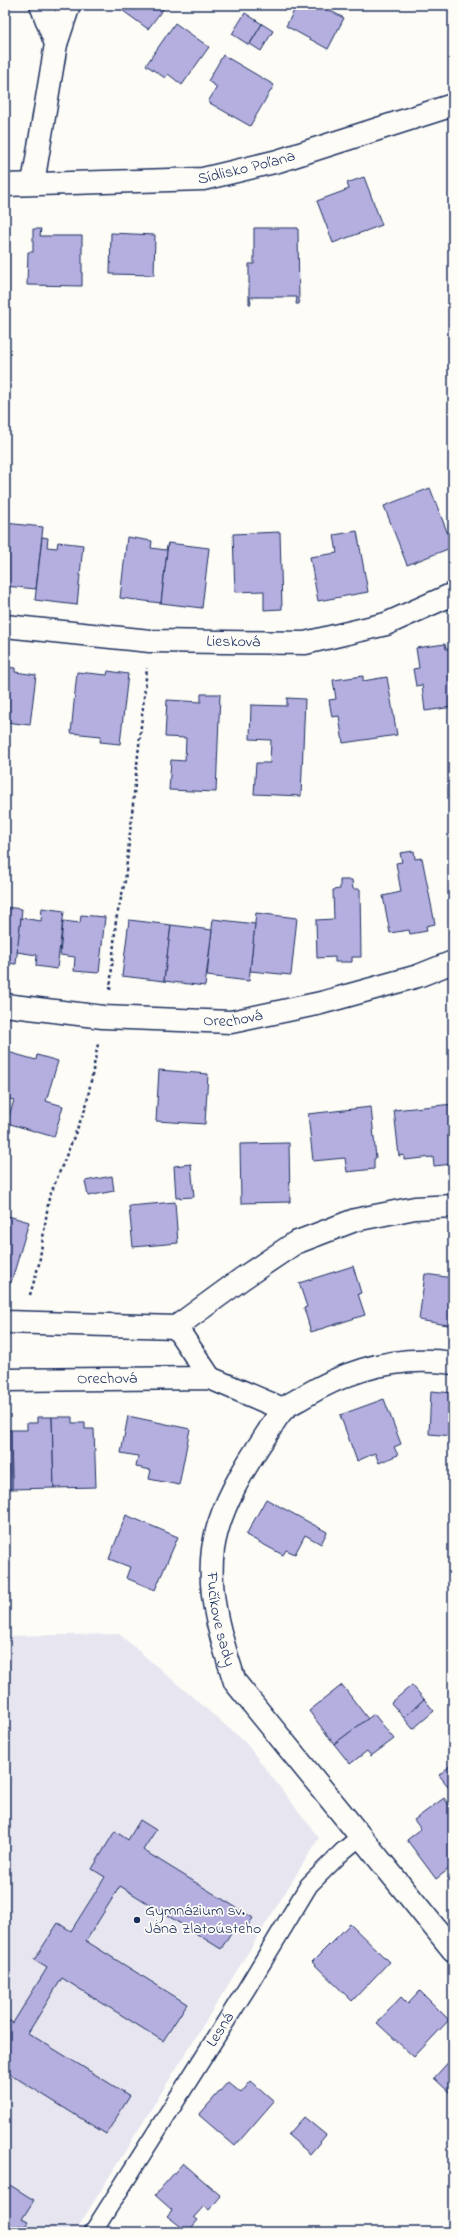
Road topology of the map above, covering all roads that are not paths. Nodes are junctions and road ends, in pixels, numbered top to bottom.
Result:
1 (41, 5) edge
2 (69, 5) edge
3 (56, 44) junction
4 (453, 105) edge
5 (33, 183) junction
6 (5, 185) edge
7 (453, 594) edge
8 (5, 626) edge
9 (453, 962) edge
10 (5, 1005) edge
11 (453, 1206) edge
12 (5, 1322) edge
13 (176, 1328) junction
14 (453, 1363) edge
15 (210, 1378) junction
16 (5, 1380) edge
17 (283, 1409) junction
18 (360, 1837) junction
19 (453, 1950) edge
20 (93, 2232) edge

1 - 3 street
2 - 3 street
3 - 5 street
4 - 5 street, Sídlisko Poľana
5 - 6 street, Sídlisko Poľana
7 - 8 street, Liesková
9 - 10 street, Orechová
11 - 13 street
12 - 13 street
13 - 15 street
14 - 17 street, Fučíkove sady
15 - 16 street, Orechová
15 - 17 street, Orechová
17 - 18 street, Fučíkove sady
18 - 19 street, Fučíkove sady
18 - 20 lane, Lesná

